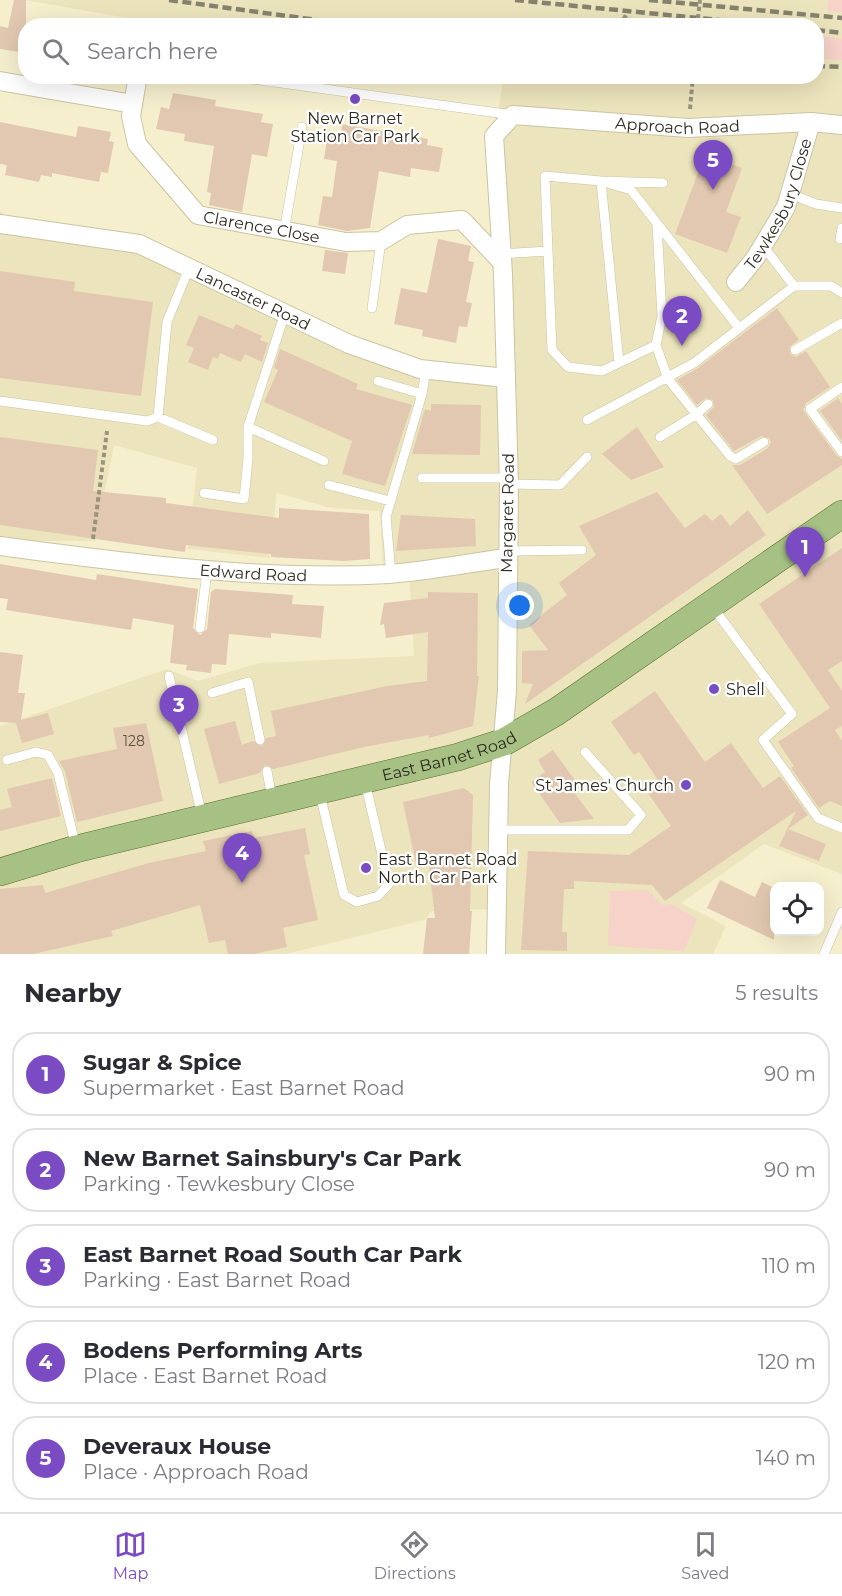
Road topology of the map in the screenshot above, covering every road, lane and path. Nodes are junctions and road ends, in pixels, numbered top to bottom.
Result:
1 (700, 0) edge
2 (623, 16) dead end
3 (627, 18) edge
4 (699, 18) edge
5 (0, 81) edge
6 (136, 84) edge
7 (288, 84) edge
8 (692, 84) edge
9 (132, 104) junction
10 (513, 115) junction
11 (811, 122) junction
12 (842, 125) edge
13 (302, 127) dead end
14 (688, 128) junction
15 (601, 181) junction
16 (663, 183) dead end
17 (790, 194) junction
18 (842, 208) edge
19 (0, 224) edge
20 (657, 225) junction
21 (842, 228) edge
22 (284, 232) junction
23 (840, 239) dead end
24 (381, 241) junction
25 (763, 246) junction
26 (548, 251) junction
27 (501, 257) junction
28 (189, 268) junction
29 (736, 282) dead end
30 (794, 286) junction
31 (842, 292) edge
32 (372, 308) dead end
33 (285, 314) junction
34 (842, 322) edge
35 (739, 328) junction
36 (656, 345) junction
37 (795, 350) dead end
38 (619, 363) junction
39 (426, 370) junction
40 (506, 378) junction
41 (668, 379) junction
42 (378, 381) dead end
43 (842, 387) edge
44 (422, 394) junction
45 (0, 401) edge
46 (708, 404) dead end
47 (810, 409) junction
48 (698, 414) junction
49 (801, 415) dead end
50 (109, 416) junction
51 (159, 417) junction
52 (587, 420) dead end
53 (248, 427) junction
54 (660, 437) dead end
55 (213, 440) dead end
56 (764, 442) dead end
57 (842, 452) edge
58 (587, 457) dead end
59 (324, 462) dead end
60 (422, 478) dead end
61 (509, 481) junction
62 (329, 485) dead end
63 (204, 493) dead end
64 (390, 501) junction
65 (842, 514) edge
66 (0, 546) edge
67 (582, 550) dead end
68 (506, 554) junction
69 (91, 558) junction
70 (207, 571) junction
71 (391, 574) junction
72 (711, 604) junction
73 (200, 628) dead end
74 (169, 676) dead end
75 (212, 693) dead end
76 (260, 740) dead end
77 (504, 742) junction
78 (585, 752) dead end
79 (7, 760) dead end
80 (267, 771) dead end
81 (364, 779) junction
82 (319, 790) junction
83 (272, 800) junction
84 (202, 817) junction
85 (842, 828) edge
86 (500, 830) junction
87 (76, 849) junction
88 (0, 872) edge
89 (842, 912) edge
90 (496, 954) edge
91 (824, 954) edge

1 - 4 path, bridge
2 - 3 path
5 - 9 street
6 - 9 street, Clarence Close
7 - 10 lane
8 - 14 path
9 - 22 street, Clarence Close
10 - 14 street, Approach Road
10 - 27 street, Margaret Road
11 - 12 street, Approach Road
11 - 14 street, Approach Road
11 - 17 street, Tewkesbury Close
13 - 22 lane
15 - 16 lane
15 - 20 lane
15 - 26 lane
15 - 38 lane
17 - 18 lane
17 - 25 street, Tewkesbury Close
19 - 28 street, Lancaster Road
20 - 35 lane
20 - 36 lane
21 - 23 lane
22 - 24 street, Clarence Close
24 - 27 street, Clarence Close
24 - 32 lane
25 - 29 street, Tewkesbury Close
25 - 30 lane
26 - 27 lane
26 - 38 lane
27 - 40 street, Margaret Road
28 - 33 street, Lancaster Road
28 - 51 lane
30 - 31 lane
30 - 35 lane
33 - 39 street, Lancaster Road
33 - 53 lane
34 - 37 lane
35 - 41 lane
36 - 38 lane
36 - 41 lane
39 - 40 street, Lancaster Road
39 - 44 lane
40 - 61 street, Margaret Road
41 - 48 lane
41 - 52 lane
42 - 44 lane
43 - 47 lane
44 - 64 lane
45 - 50 lane
46 - 48 lane
47 - 49 lane
47 - 57 lane
48 - 54 lane
48 - 56 lane
50 - 51 lane
50 - 69 path
51 - 55 lane
53 - 59 lane
53 - 63 lane
58 - 61 lane
60 - 61 lane
61 - 68 street, Margaret Road
62 - 64 lane
64 - 71 lane
65 - 72 main road, East Barnet Road
66 - 69 street, Edward Road
67 - 68 lane
68 - 71 street, Edward Road
68 - 77 street, Margaret Road
69 - 70 street, Edward Road
70 - 71 street, Edward Road
70 - 73 lane
72 - 77 main road, East Barnet Road
72 - 85 lane
74 - 84 lane
75 - 76 lane
77 - 81 main road, East Barnet Road
77 - 86 street, Margaret Road
78 - 86 lane
79 - 87 lane
80 - 83 lane
81 - 82 main road, East Barnet Road
81 - 82 lane
82 - 83 main road, East Barnet Road
83 - 84 main road, East Barnet Road
84 - 87 main road, East Barnet Road
86 - 90 street, Margaret Road
87 - 88 main road, East Barnet Road
89 - 91 lane

